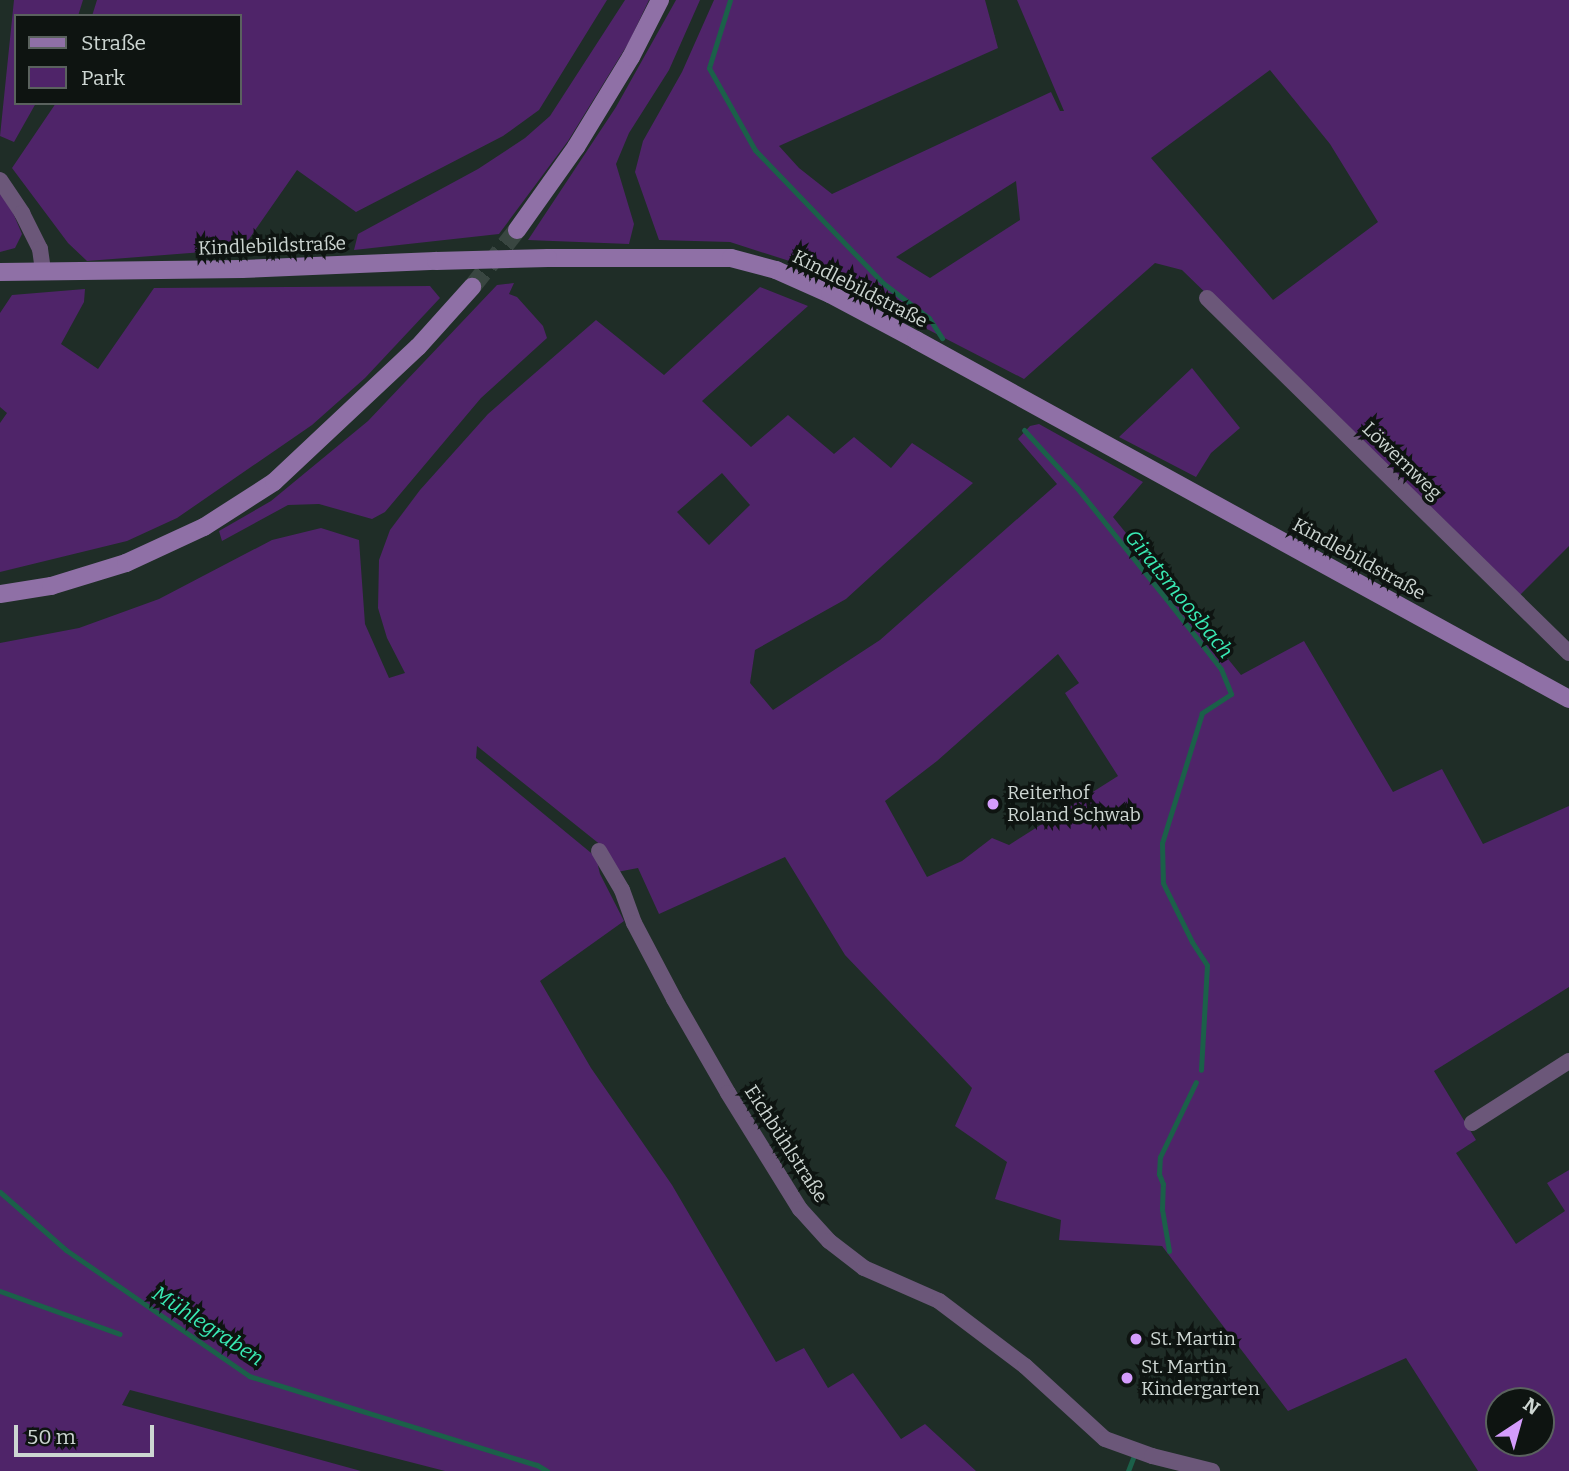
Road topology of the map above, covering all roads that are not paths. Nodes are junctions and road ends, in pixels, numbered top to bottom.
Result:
1 (660, 0) edge
2 (0, 180) edge
3 (517, 230) tunnel mouth
4 (43, 271) junction
5 (0, 272) edge
6 (472, 287) tunnel mouth
7 (1207, 298) dead end
8 (0, 594) edge
9 (1569, 653) edge
10 (1569, 699) edge
11 (599, 850) dead end
12 (1569, 1061) edge
13 (1472, 1123) dead end
14 (1212, 1471) edge

1 - 3 main road
2 - 4 street
4 - 5 main road, Kindlebildstraße
4 - 10 main road, Kindlebildstraße, bridge
6 - 8 main road
7 - 9 street, Löwernweg
11 - 14 street, Eichbühlstraße
12 - 13 street

